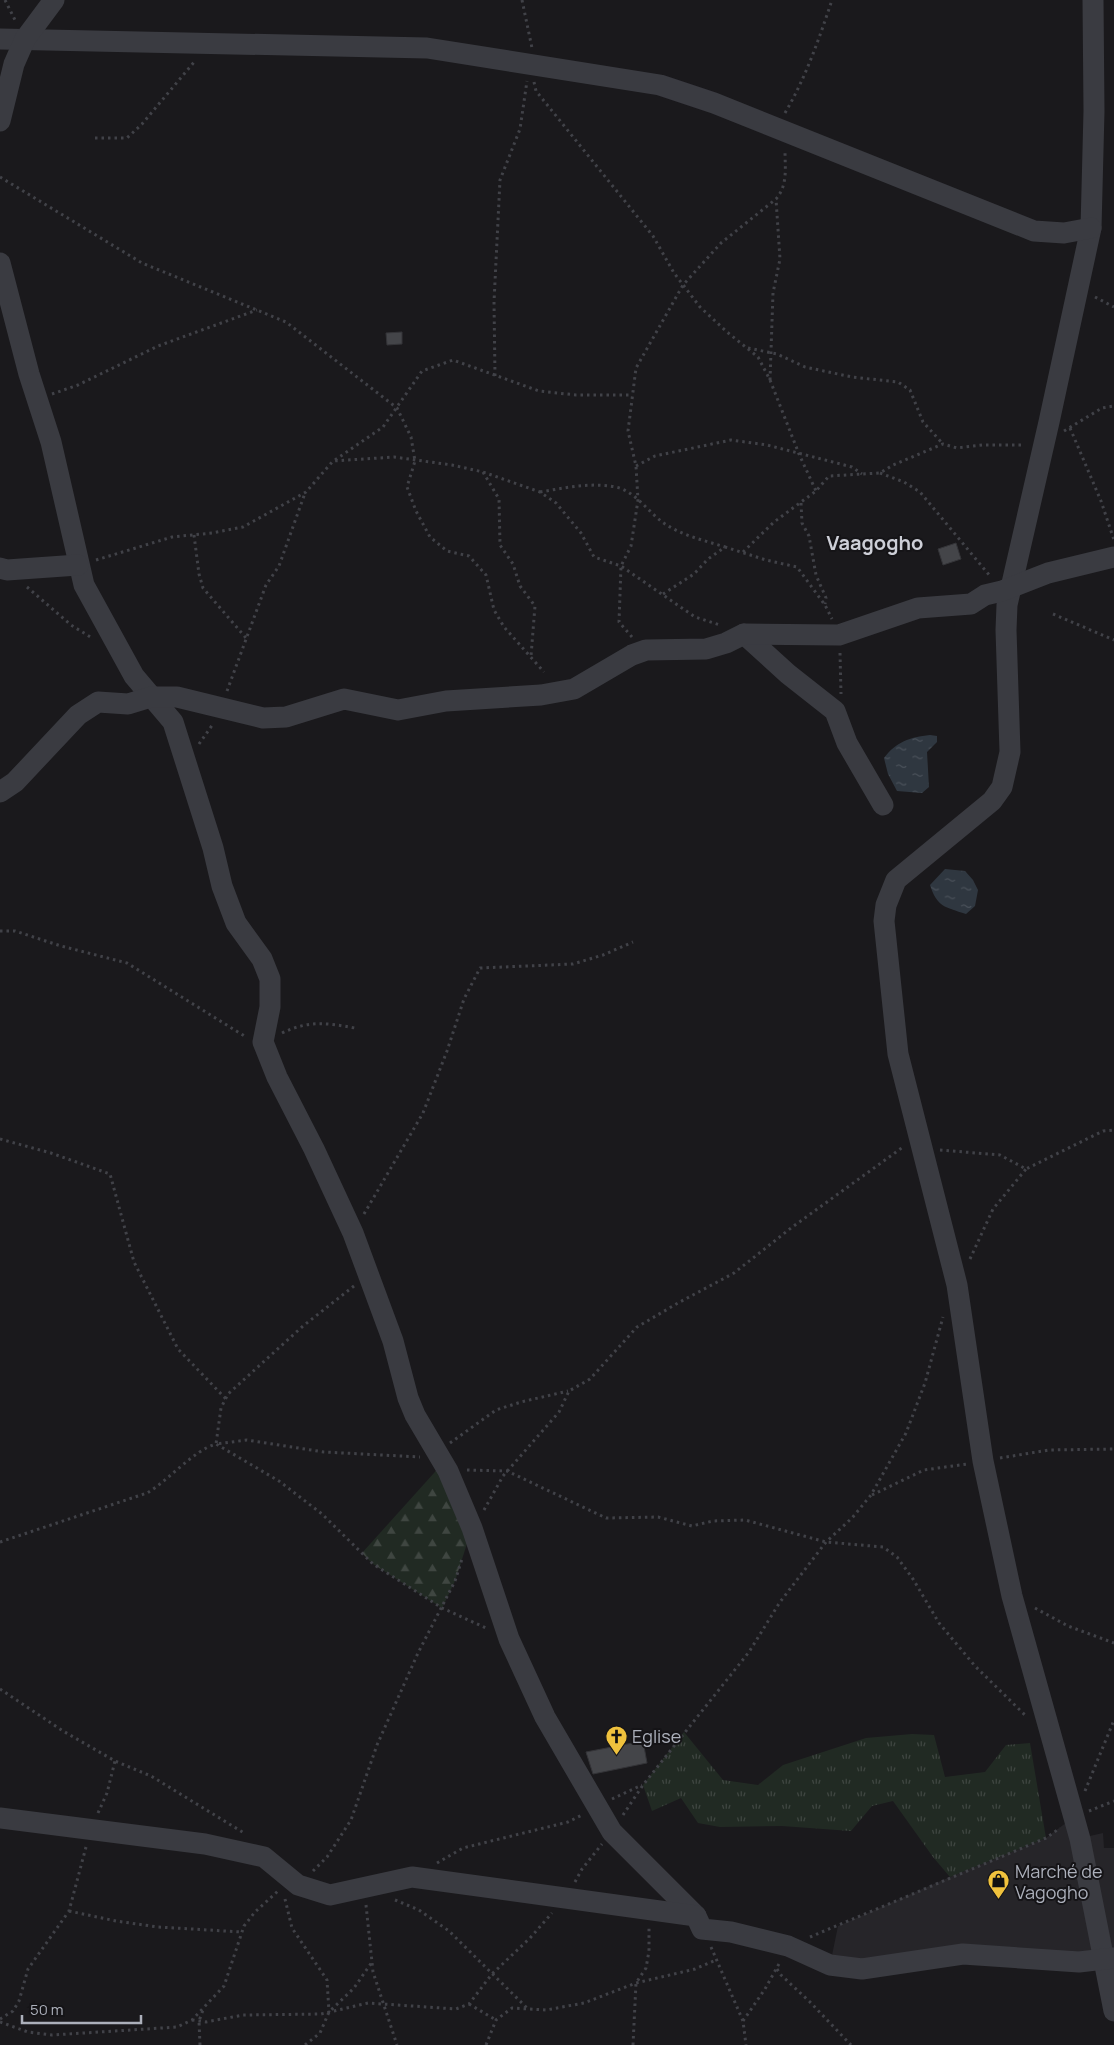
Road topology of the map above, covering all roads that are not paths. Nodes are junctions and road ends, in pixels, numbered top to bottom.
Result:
1 (54, 0) edge
2 (1093, 0) edge
3 (0, 40) edge
4 (25, 40) junction
5 (0, 121) edge
6 (1091, 228) junction
7 (0, 263) edge
8 (1114, 557) edge
9 (78, 565) junction
10 (3, 569) edge
11 (1007, 589) junction
12 (744, 634) junction
13 (151, 697) junction
14 (0, 792) edge
15 (883, 805) dead end
16 (0, 1818) edge
17 (699, 1922) junction
18 (1108, 1959) edge
19 (1114, 2011) edge

1 - 4 street
2 - 6 street
3 - 4 street
4 - 5 street
4 - 6 street
6 - 11 street
7 - 9 street
8 - 11 street
9 - 10 street
9 - 13 street
11 - 12 street
11 - 18 street
12 - 13 street
12 - 15 street
13 - 14 street
13 - 17 street
16 - 17 street
17 - 18 street
18 - 19 street

